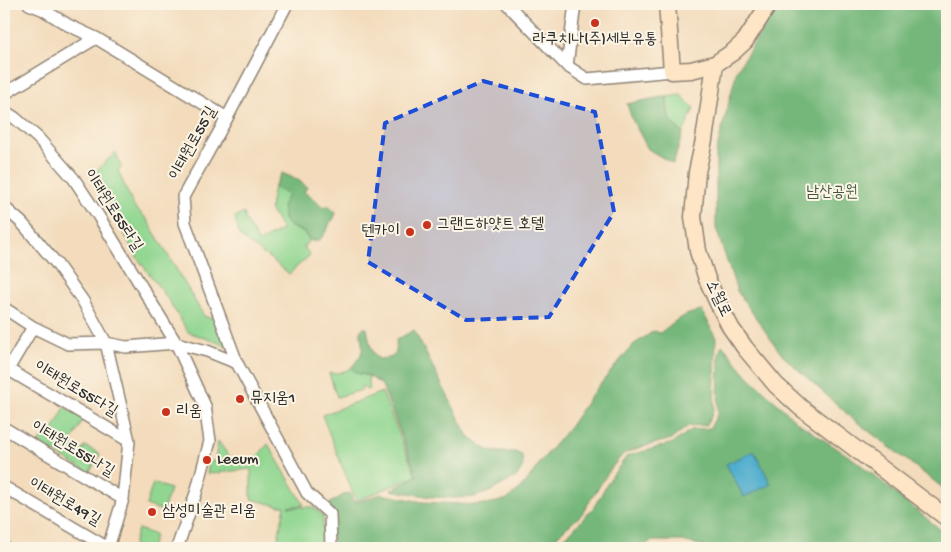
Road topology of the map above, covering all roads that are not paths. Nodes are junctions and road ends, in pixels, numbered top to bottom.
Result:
1 (29, 4) edge
2 (287, 4) edge
3 (507, 4) edge
4 (575, 4) edge
5 (668, 4) edge
6 (770, 4) edge
7 (96, 38) junction
8 (715, 64) junction
9 (567, 66) junction
10 (672, 71) junction
11 (4, 94) edge
12 (4, 111) edge
13 (227, 118) junction
14 (4, 207) edge
15 (4, 308) edge
16 (33, 328) junction
17 (106, 343) junction
18 (176, 343) junction
19 (237, 363) junction
20 (5, 371) edge
21 (4, 428) edge
22 (129, 441) junction
23 (4, 487) edge
24 (123, 499) junction
25 (947, 518) edge
26 (108, 548) edge
27 (177, 548) edge
28 (331, 548) edge

1 - 7 street
2 - 13 street, 이태원로55길
3 - 9 street
4 - 9 street
5 - 10 main road
6 - 8 main road
7 - 11 street
7 - 13 street
8 - 10 main road
8 - 25 main road, 소월로
9 - 10 street
12 - 18 street, 이태원로55라길
13 - 19 street, 이태원로55길
14 - 17 street
15 - 16 street
16 - 17 street
16 - 20 street
17 - 18 street
17 - 22 street
18 - 19 street
18 - 27 street
19 - 28 street, 이태원로55길
20 - 22 street, 이태원로55다길
21 - 24 street, 이태원로55나길
22 - 24 street
23 - 26 street, 이태원로49길
24 - 26 street

